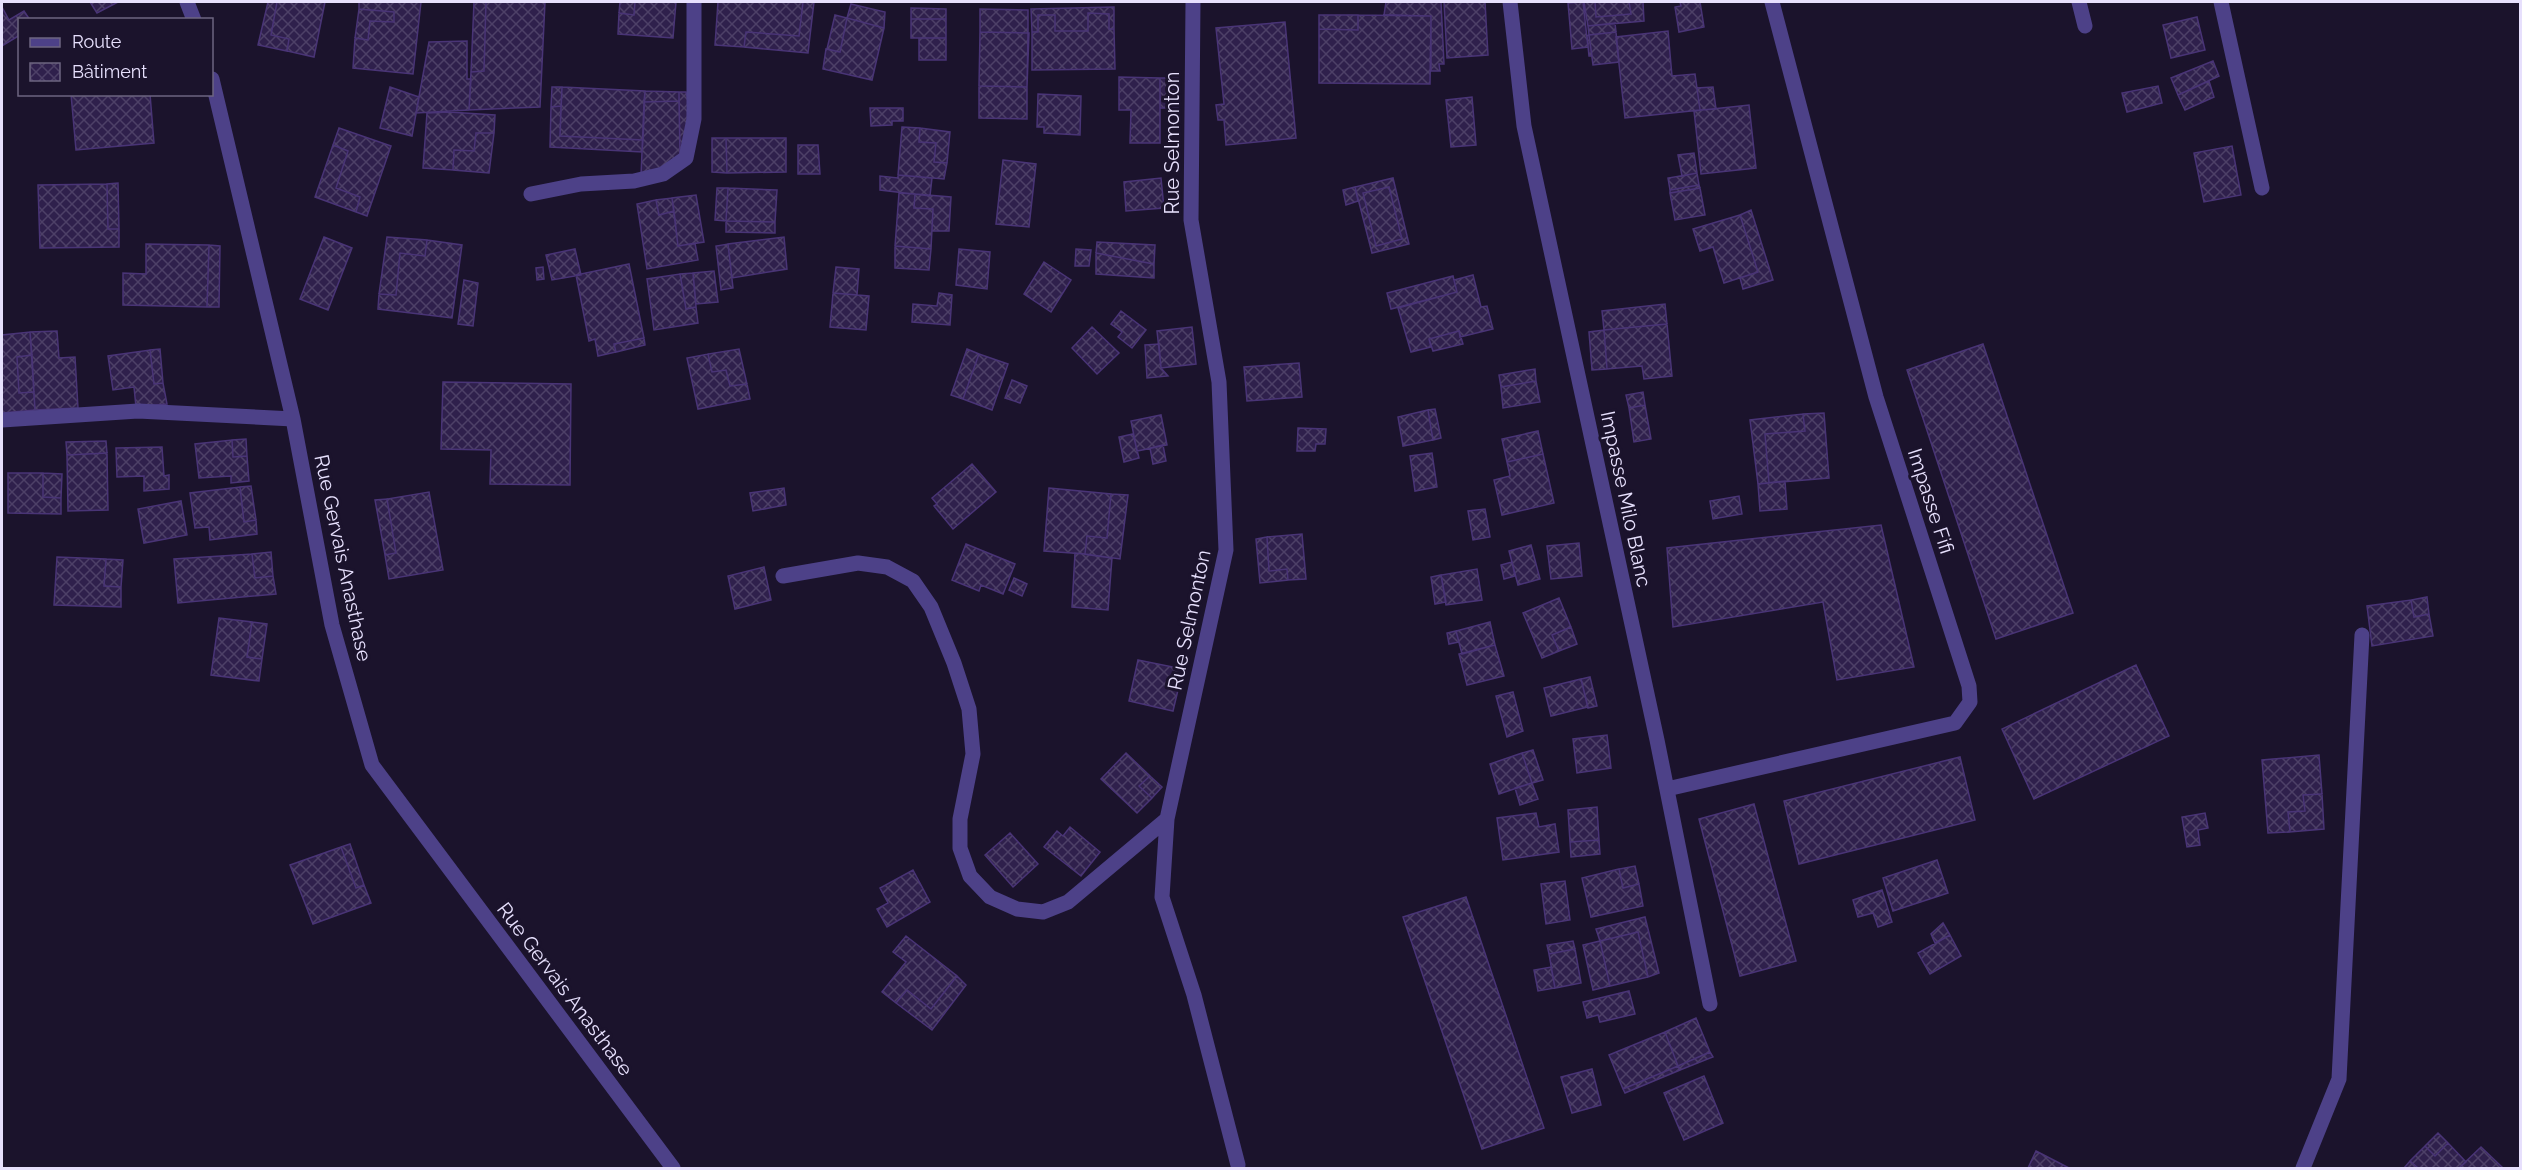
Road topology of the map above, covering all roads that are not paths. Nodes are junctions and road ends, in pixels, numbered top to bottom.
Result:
1 (187, 2) edge
2 (694, 2) edge
3 (1193, 2) edge
4 (1510, 2) edge
5 (1772, 2) edge
6 (2079, 2) edge
7 (2221, 2) edge
8 (193, 18) edge
9 (2085, 26) dead end
10 (213, 84) edge
11 (2262, 188) dead end
12 (531, 194) dead end
13 (293, 419) junction
14 (2, 420) edge
15 (783, 576) dead end
16 (2362, 635) dead end
17 (1667, 789) junction
18 (1167, 819) junction
19 (1710, 1004) dead end
20 (1238, 1165) dead end
21 (673, 1168) edge
22 (2303, 1168) edge

1 - 8 street
2 - 12 street
3 - 18 street, Rue Selmonton
4 - 17 street, Impasse Milo Blanc
5 - 17 street, Impasse Fifi
6 - 9 street
7 - 11 street
10 - 13 street, Rue Gervais Anasthase
13 - 14 street
13 - 21 street, Rue Gervais Anasthase
15 - 18 street
16 - 22 street
17 - 19 street, Impasse Milo Blanc
18 - 20 street, Rue Selmonton

